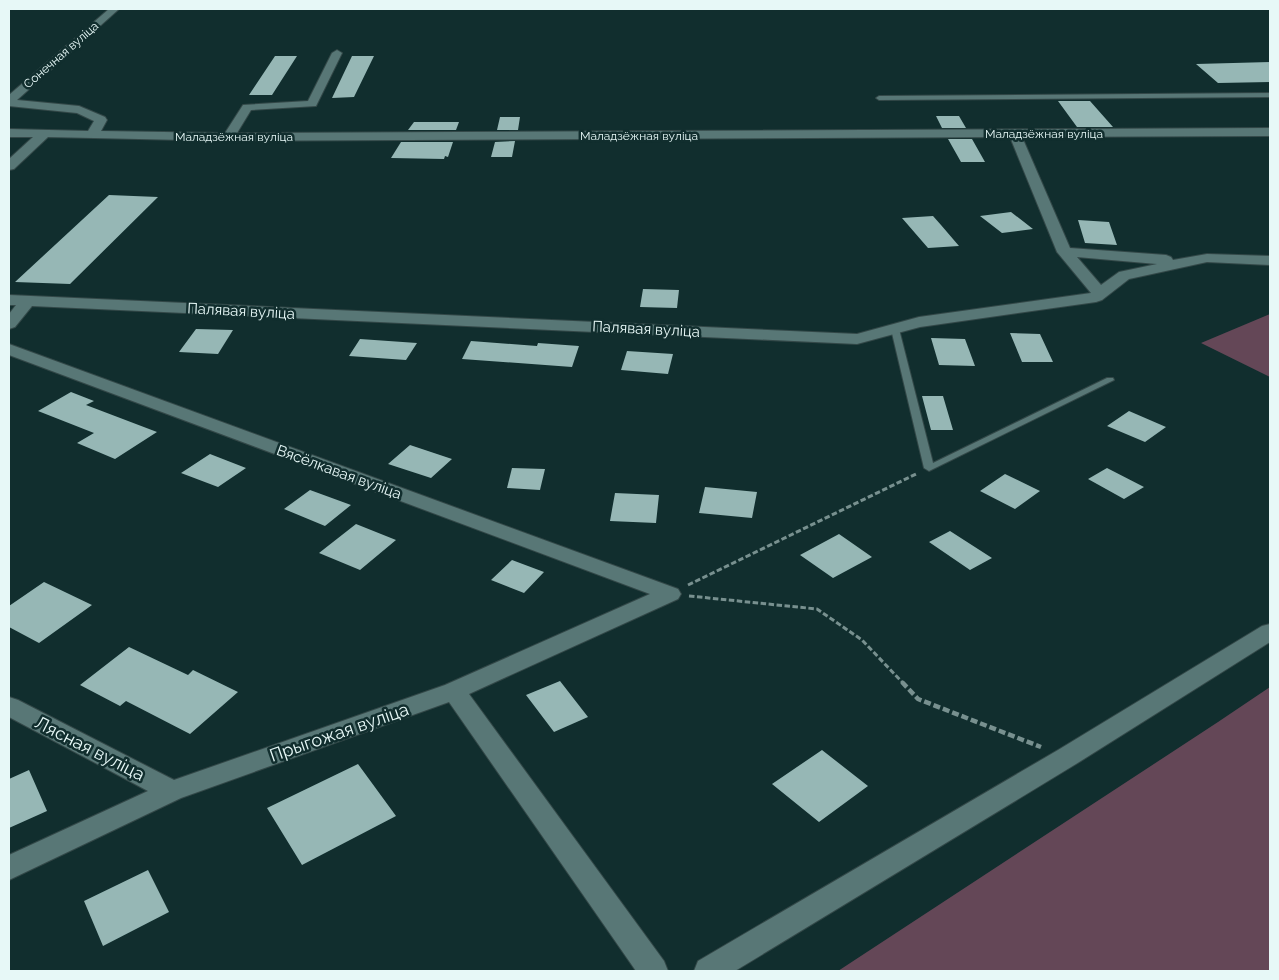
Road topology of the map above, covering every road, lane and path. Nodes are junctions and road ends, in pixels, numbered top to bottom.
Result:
1 (114, 9) edge
2 (337, 53) dead end
3 (1270, 95) edge
4 (879, 98) dead end
5 (9, 102) edge
6 (101, 120) junction
7 (1270, 132) edge
8 (9, 133) edge
9 (44, 134) junction
10 (1015, 134) junction
11 (92, 135) junction
12 (142, 136) junction
13 (229, 137) junction
14 (9, 166) edge
15 (1064, 252) junction
16 (1270, 261) edge
17 (1188, 262) junction
18 (1100, 294) junction
19 (9, 300) edge
20 (28, 301) junction
21 (9, 324) edge
22 (895, 329) junction
23 (9, 349) edge
24 (1110, 380) dead end
25 (929, 468) junction
26 (670, 594) junction
27 (1270, 632) edge
28 (454, 692) junction
29 (9, 706) edge
30 (1067, 757) junction
31 (172, 790) junction
32 (9, 868) edge
33 (653, 971) edge
34 (709, 971) edge

1 - 5 street, Сонечная вуліца
2 - 13 street
3 - 4 lane
5 - 6 street, Сонечная вуліца
6 - 11 street
6 - 12 street, Сонечная вуліца
7 - 10 street, Маладзёжная вуліца
8 - 9 street, Маладзёжная вуліца
9 - 11 street, Маладзёжная вуліца
9 - 14 street
10 - 13 street, Маладзёжная вуліца
10 - 15 street
11 - 12 street, Маладзёжная вуліца
12 - 13 street, Маладзёжная вуліца
15 - 17 street
15 - 18 street
16 - 17 street, Палявая вуліца
17 - 18 street, Палявая вуліца
18 - 22 street, Палявая вуліца
19 - 20 street, Палявая вуліца
20 - 21 street
20 - 22 street, Палявая вуліца
22 - 25 lane
23 - 26 street, Вясёлкавая вуліца
24 - 25 lane
25 - 26 path
26 - 28 street, Прыгожая вуліца
26 - 30 path
27 - 30 street
28 - 31 street, Прыгожая вуліца
28 - 33 street
29 - 31 street, Лясная вуліца
30 - 34 street
31 - 32 street, Прыгожая вуліца

